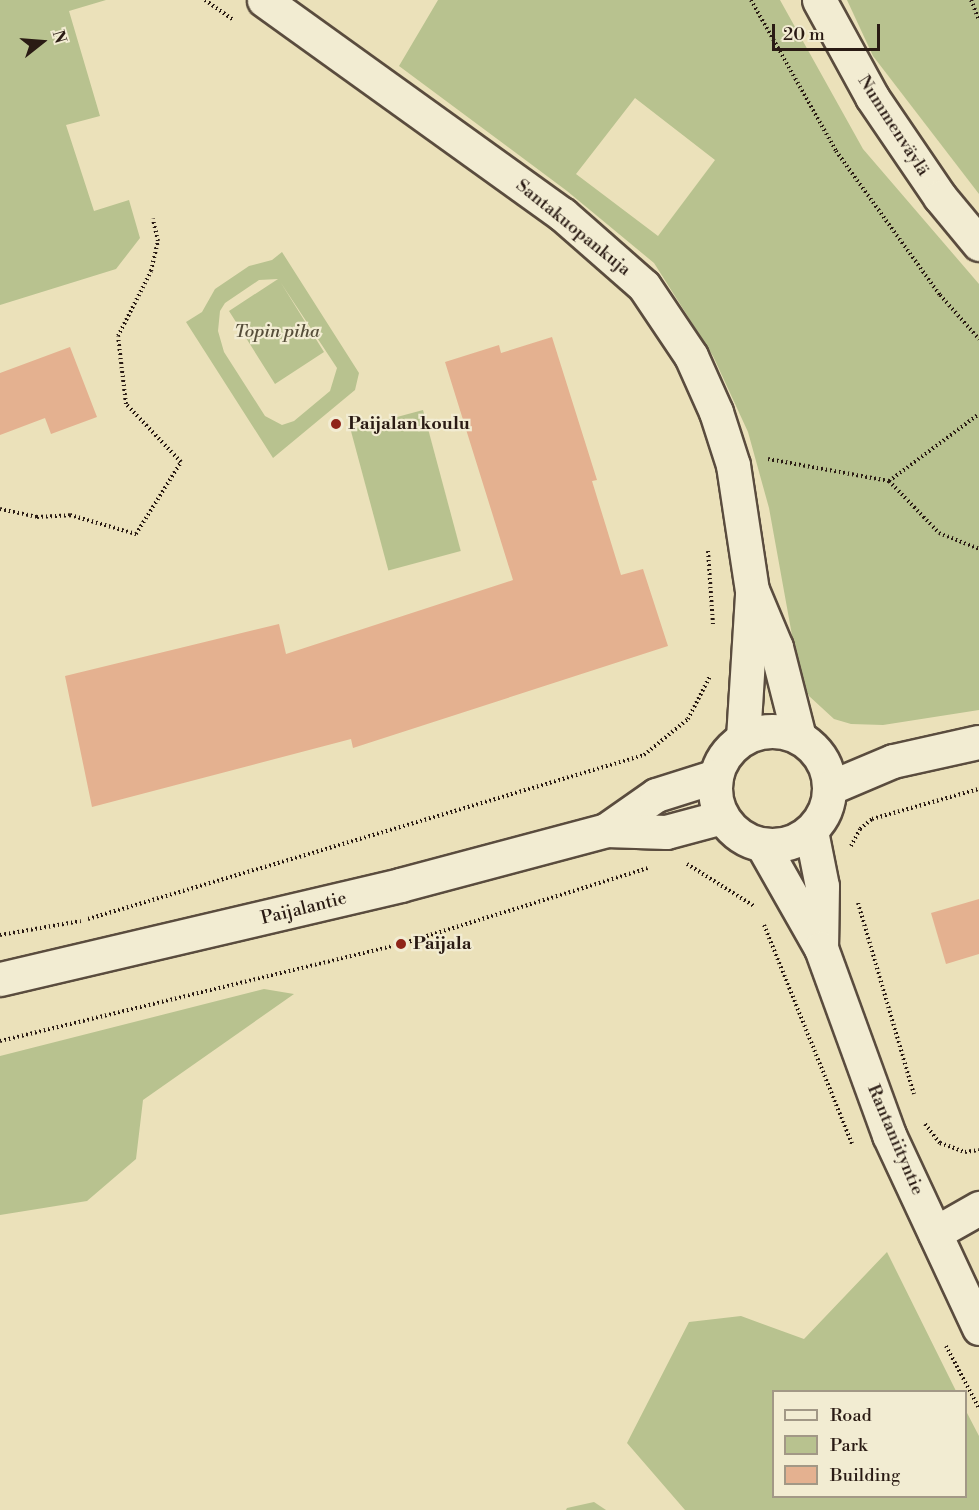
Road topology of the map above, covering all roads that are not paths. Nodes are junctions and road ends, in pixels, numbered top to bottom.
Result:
1 (264, 0) edge
2 (819, 0) edge
3 (979, 244) edge
4 (752, 590) junction
5 (743, 738) junction
6 (979, 742) edge
7 (808, 745) junction
8 (893, 761) junction
9 (716, 776) junction
10 (830, 788) junction
11 (722, 817) junction
12 (606, 830) junction
13 (811, 831) junction
14 (763, 846) junction
15 (821, 948) junction
16 (0, 979) edge
17 (979, 1208) edge
18 (935, 1233) junction
19 (979, 1328) edge

1 - 4 street, Santakuopankuja
2 - 3 street, Nummenväylä
4 - 5 street, Santakuopankuja
4 - 7 street, Santakuopankuja
5 - 7 street
5 - 9 street
6 - 8 street
7 - 8 street
7 - 10 street
8 - 10 street
9 - 11 street
9 - 12 street, Paijalantie
10 - 13 street
11 - 12 street, Paijalantie
11 - 14 street
12 - 16 street, Paijalantie
13 - 14 street
13 - 15 street, Rantaniityntie
14 - 15 street, Rantaniityntie
15 - 18 street, Rantaniityntie
17 - 18 street
18 - 19 street, Rantaniityntie

